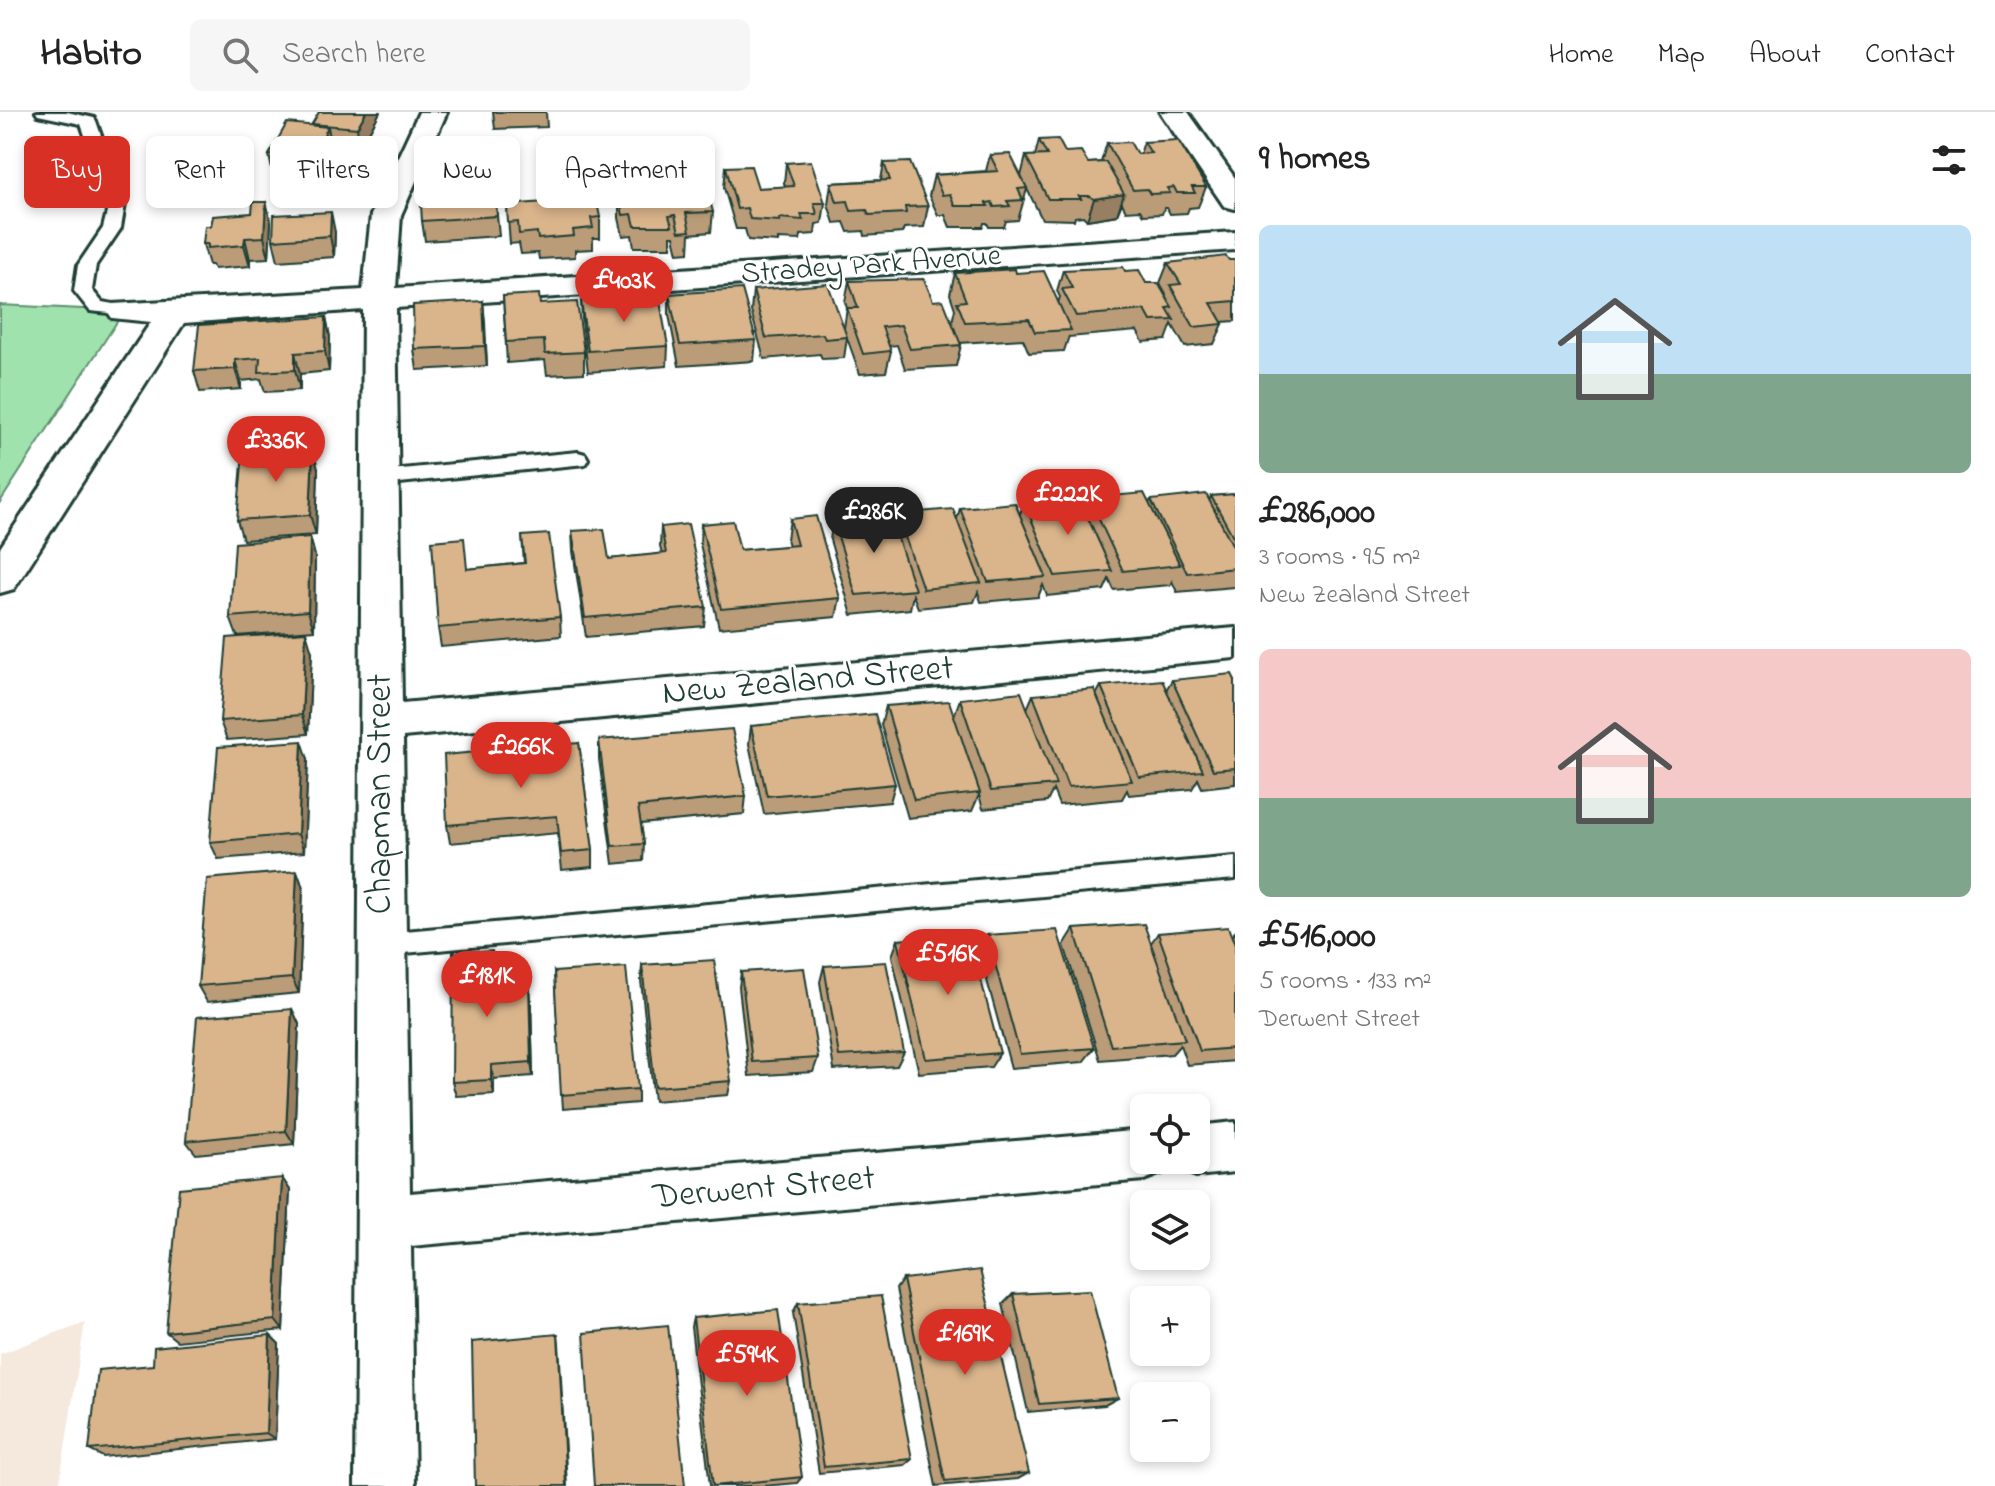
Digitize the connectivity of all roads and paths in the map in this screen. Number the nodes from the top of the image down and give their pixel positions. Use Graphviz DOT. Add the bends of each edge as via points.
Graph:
graph roads {
  1 [pos="44,112"];
  2 [pos="433,112"];
  3 [pos="1174,112"];
  4 [pos="1235,200"];
  5 [pos="1235,241"];
  6 [pos="379,299"];
  7 [pos="124,311"];
  8 [pos="174,313"];
  9 [pos="578,459"];
  10 [pos="380,478"];
  11 [pos="0,579"];
  12 [pos="1235,643"];
  13 [pos="381,722"];
  14 [pos="1235,868"];
  15 [pos="382,944"];
  16 [pos="1235,1147"];
  17 [pos="1210,1150"];
  18 [pos="1130,1156"];
  19 [pos="383,1222"];
  20 [pos="385,1486"];
  1 -- 7 [label="lane" via="88,121 117,204 112,228 87,265 83,291 96,307"];
  2 -- 6 [label="street, Chapman Street" via="386,215"];
  3 -- 4 [label="street"];
  5 -- 6 [label="street, Stradey Park Avenue"];
  6 -- 8 [label="street, Stradey Park Avenue"];
  6 -- 10 [label="street, Chapman Street"];
  7 -- 8 [label="street, Stradey Park Avenue"];
  8 -- 11 [label="street"];
  9 -- 10 [label="lane"];
  10 -- 13 [label="street, Chapman Street"];
  12 -- 13 [label="street, New Zealand Street"];
  13 -- 15 [label="street, Chapman Street"];
  14 -- 15 [label="lane"];
  15 -- 19 [label="street, Chapman Street"];
  16 -- 17 [label="street"];
  18 -- 19 [label="street, Derwent Street"];
  19 -- 20 [label="street, Chapman Street"];
}
